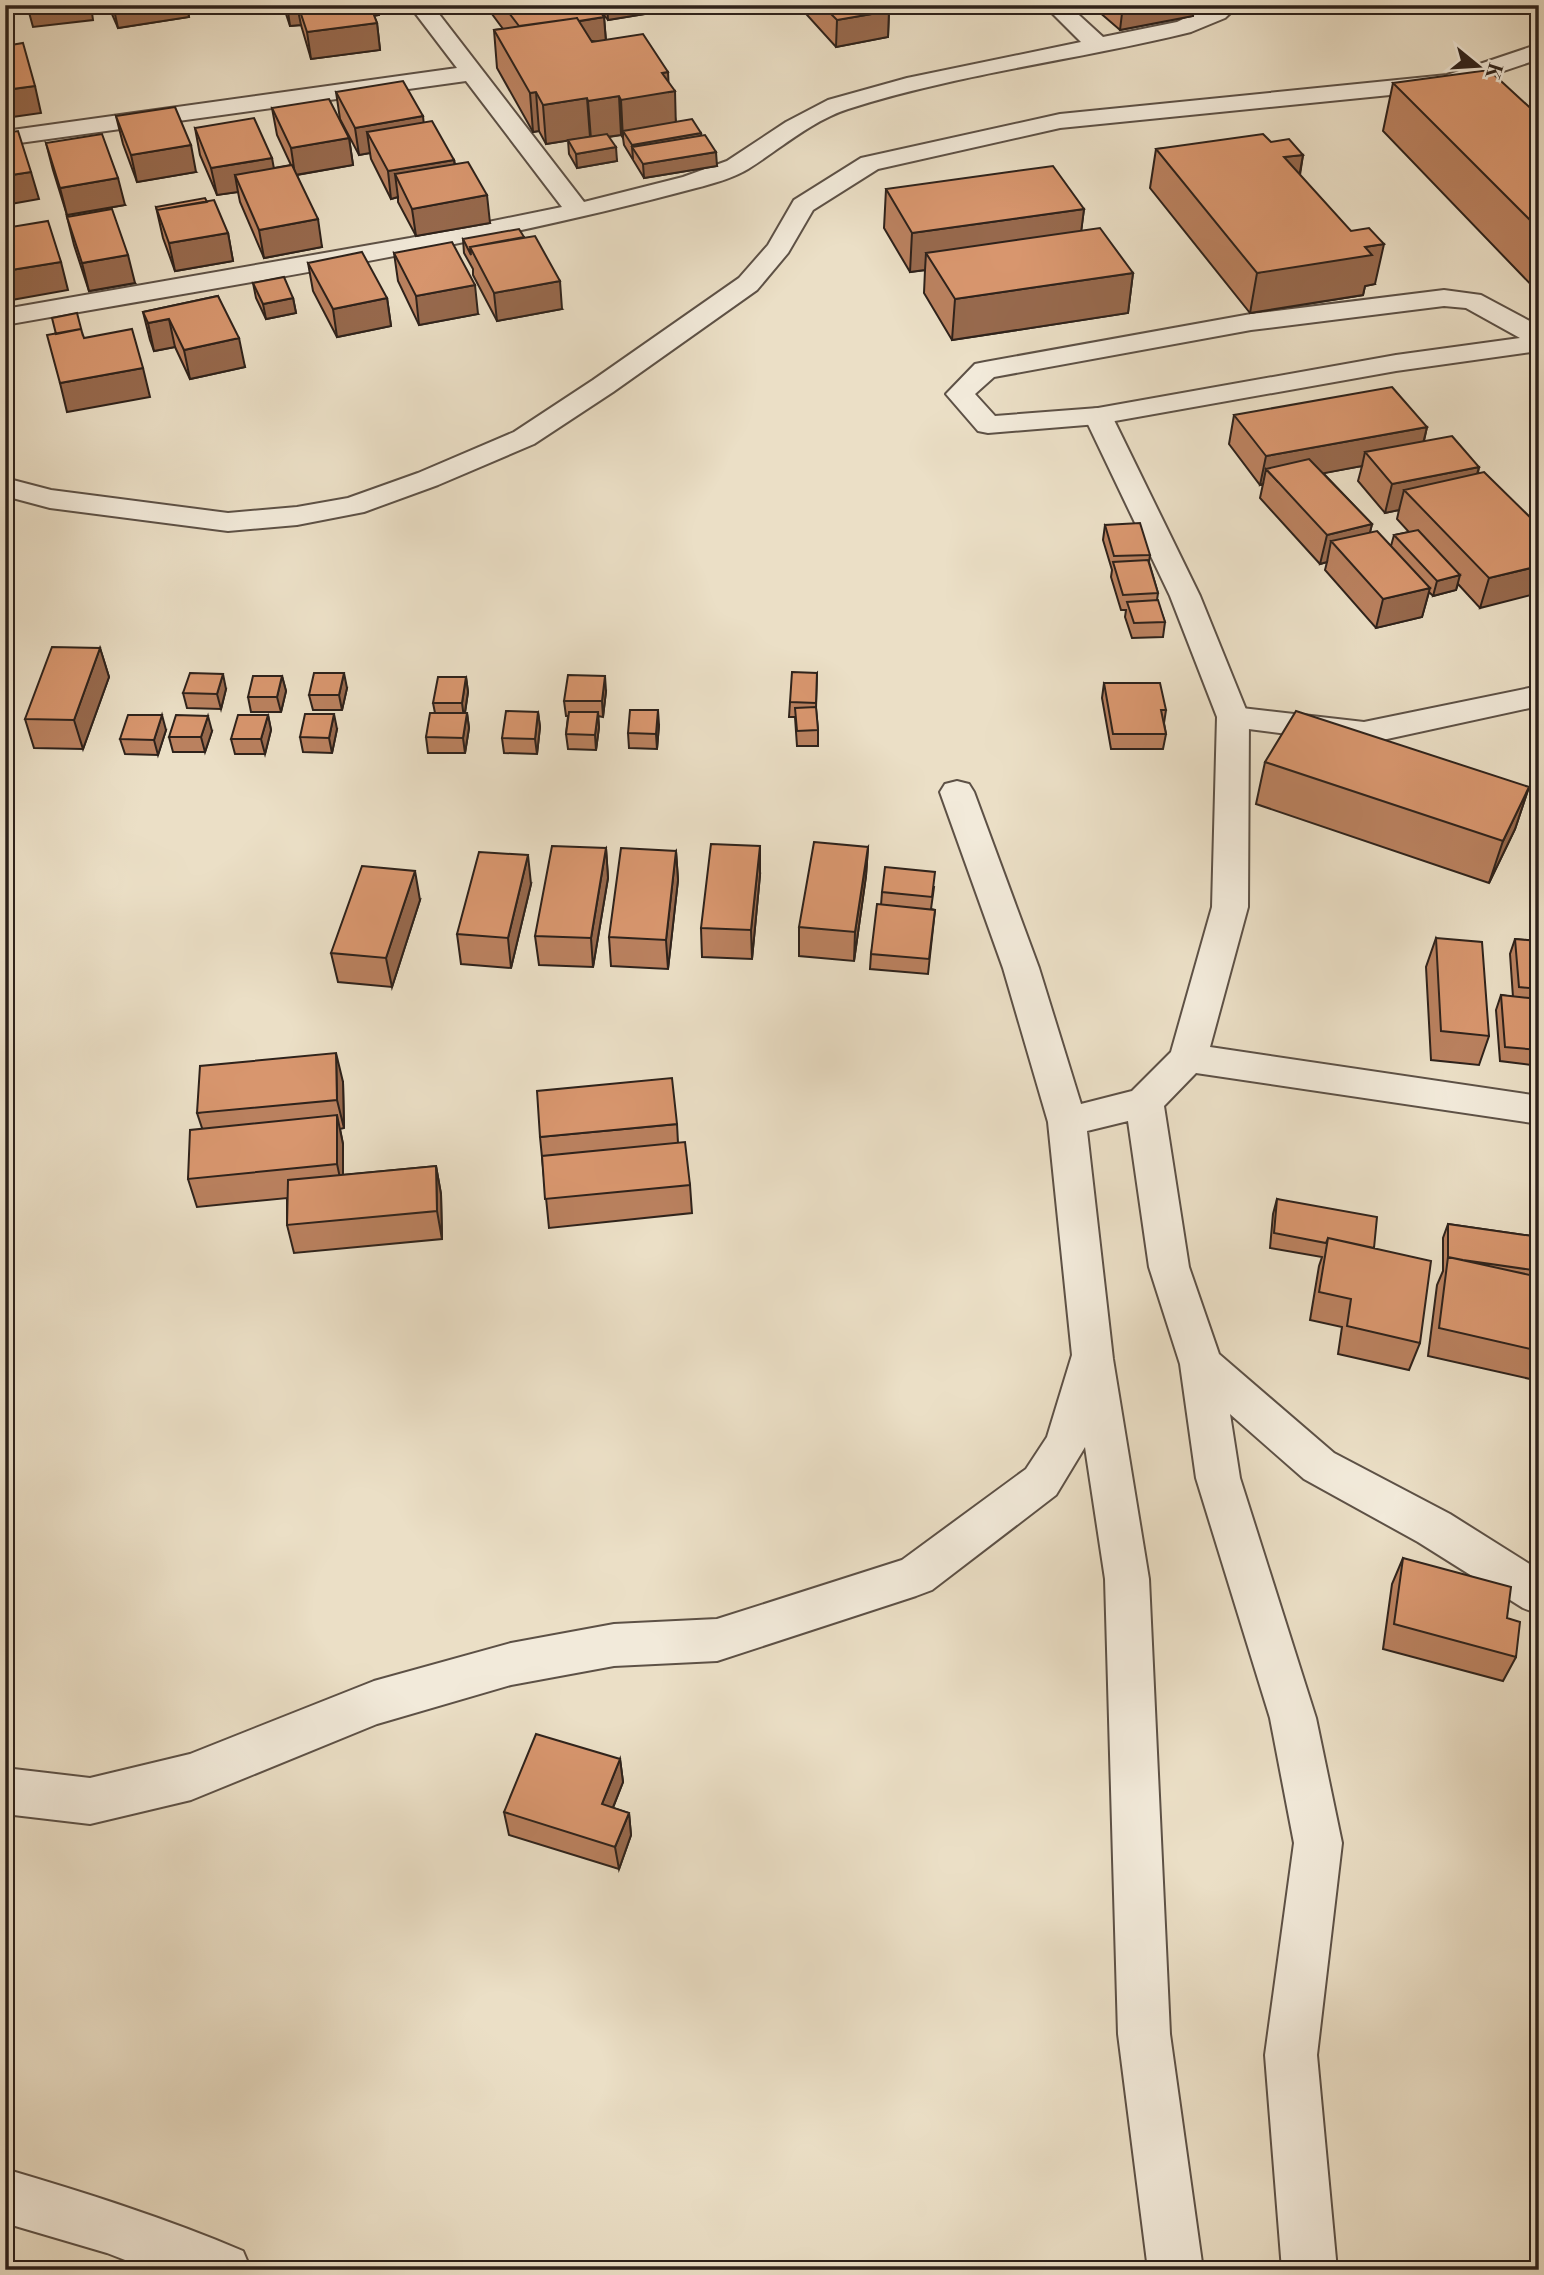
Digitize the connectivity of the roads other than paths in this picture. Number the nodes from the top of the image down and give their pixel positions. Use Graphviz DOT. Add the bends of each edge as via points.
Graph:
graph roads {
  1 [pos="420,5"];
  2 [pos="1055,5"];
  3 [pos="1228,5"];
  4 [pos="1099,46"];
  5 [pos="1539,51"];
  6 [pos="473,73"];
  7 [pos="5,138"];
  8 [pos="578,211"];
  9 [pos="5,317"];
  10 [pos="1539,337"];
  11 [pos="1539,343"];
  12 [pos="1098,416"];
  13 [pos="5,487"];
  14 [pos="1539,696"];
  15 [pos="1233,717"];
  16 [pos="957,792"];
  17 [pos="1188,1058"];
  18 [pos="1144,1102"];
  19 [pos="1539,1110"];
  20 [pos="1067,1122"];
  21 [pos="1093,1355"];
  22 [pos="1201,1364"];
  23 [pos="1539,1594"];
  24 [pos="5,1791"];
  25 [pos="5,2196"];
  26 [pos="224,2270"];
  27 [pos="1176,2270"];
  28 [pos="1310,2270"];
  1 -- 6 [label="street"];
  2 -- 4 [label="street"];
  3 -- 4 [label="street" via="1183,27"];
  4 -- 8 [label="street" via="907,85 836,105 736,166"];
  5 -- 13 [label="street" via="1450,82 1060,121 870,163 803,205 779,248 748,284 603,386 524,438 354,506 228,522 50,499"];
  6 -- 7 [label="street"];
  6 -- 8 [label="street"];
  8 -- 9 [label="street" via="410,246"];
  10 -- 12 [label="street" via="1472,301 1444,298 1251,322 985,370 960,394 988,425"];
  11 -- 12 [label="street" via="1396,363"];
  12 -- 15 [label="street" via="1185,596"];
  14 -- 15 [label="street" via="1364,733"];
  15 -- 17 [label="street" via="1230,907"];
  16 -- 20 [label="street" via="1021,968"];
  17 -- 18 [label="street"];
  17 -- 19 [label="street"];
  18 -- 20 [label="street"];
  18 -- 22 [label="street" via="1169,1267"];
  20 -- 21 [label="street"];
  21 -- 24 [label="street" via="1066,1443 1041,1482 916,1576 717,1640 614,1645 511,1664 373,1703 191,1777 103,1798 90,1801"];
  21 -- 27 [label="street" via="1127,1579 1144,2034"];
  22 -- 23 [label="street" via="1319,1466 1434,1528"];
  22 -- 28 [label="street" via="1218,1478 1293,1718 1318,1843 1291,2055"];
  25 -- 26 [label="street" via="107,2226"];
}
